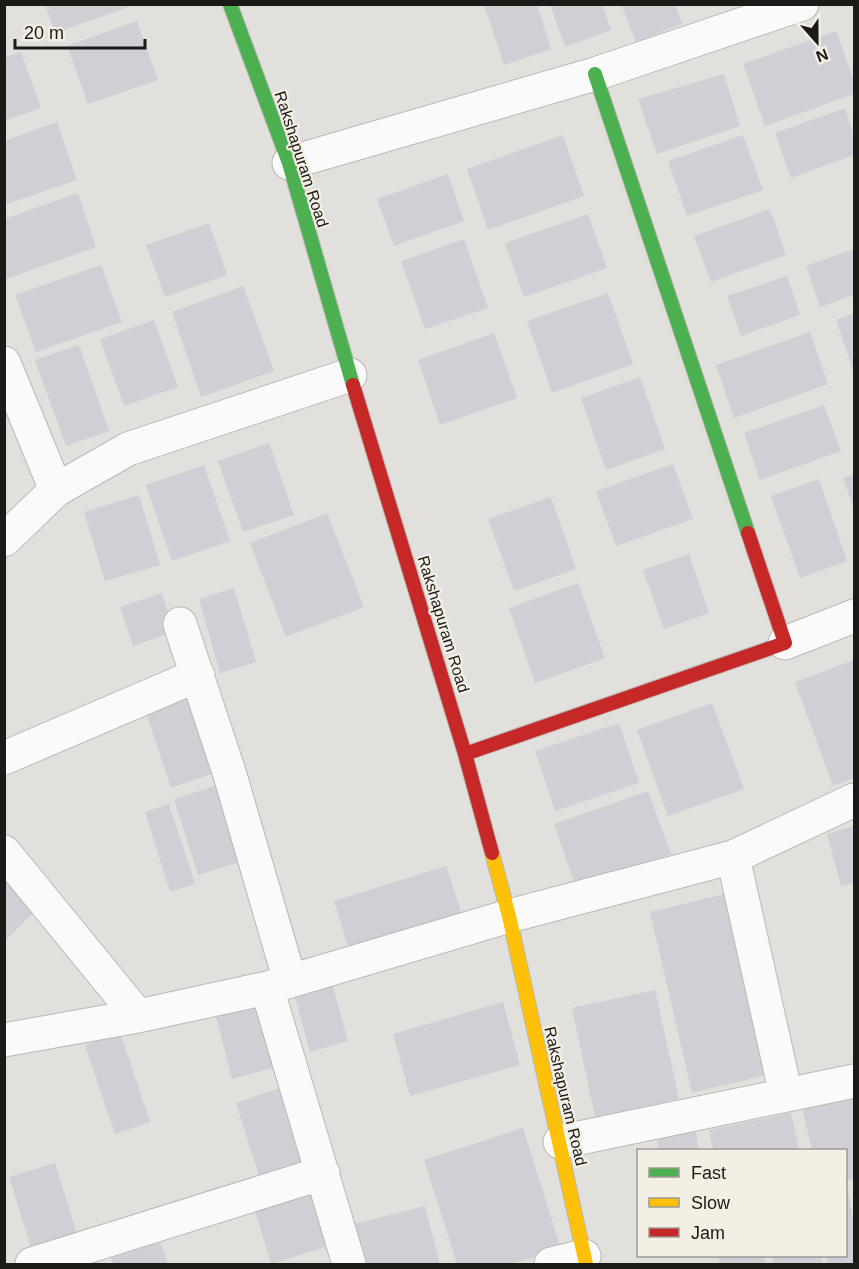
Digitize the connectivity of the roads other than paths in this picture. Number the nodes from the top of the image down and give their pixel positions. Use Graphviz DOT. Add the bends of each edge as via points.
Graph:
graph roads {
  1 [pos="230,4"];
  2 [pos="802,4"];
  3 [pos="595,74"];
  4 [pos="290,163"];
  5 [pos="4,363"];
  6 [pos="350,375"];
  7 [pos="56,490"];
  8 [pos="4,540"];
  9 [pos="855,616"];
  10 [pos="180,624"];
  11 [pos="785,643"];
  12 [pos="198,675"];
  13 [pos="465,754"];
  14 [pos="4,758"];
  15 [pos="855,800"];
  16 [pos="4,852"];
  17 [pos="733,857"];
  18 [pos="509,916"];
  19 [pos="278,984"];
  20 [pos="138,1016"];
  21 [pos="4,1040"];
  22 [pos="855,1081"];
  23 [pos="786,1095"];
  24 [pos="560,1142"];
  25 [pos="323,1173"];
  26 [pos="585,1260"];
  27 [pos="32,1264"];
  28 [pos="349,1264"];
  29 [pos="551,1264"];
  1 -- 4 [label="street, Rakshapuram Road"];
  2 -- 3 [label="street"];
  3 -- 4 [label="street"];
  3 -- 11 [label="street"];
  4 -- 6 [label="street, Rakshapuram Road"];
  5 -- 7 [label="street"];
  6 -- 7 [label="street" via="128,449"];
  6 -- 13 [label="street, Rakshapuram Road"];
  7 -- 8 [label="street"];
  9 -- 11 [label="street"];
  10 -- 12 [label="street"];
  11 -- 13 [label="street"];
  12 -- 14 [label="street"];
  12 -- 19 [label="street"];
  13 -- 18 [label="street, Rakshapuram Road"];
  15 -- 17 [label="street"];
  16 -- 20 [label="street"];
  17 -- 18 [label="street"];
  17 -- 23 [label="street"];
  18 -- 19 [label="street"];
  18 -- 24 [label="street, Rakshapuram Road"];
  19 -- 20 [label="street"];
  19 -- 25 [label="street"];
  20 -- 21 [label="street"];
  22 -- 23 [label="street"];
  23 -- 24 [label="street"];
  24 -- 26 [label="street, Rakshapuram Road"];
  25 -- 27 [label="street"];
  25 -- 28 [label="street"];
  26 -- 29 [label="street"];
}
